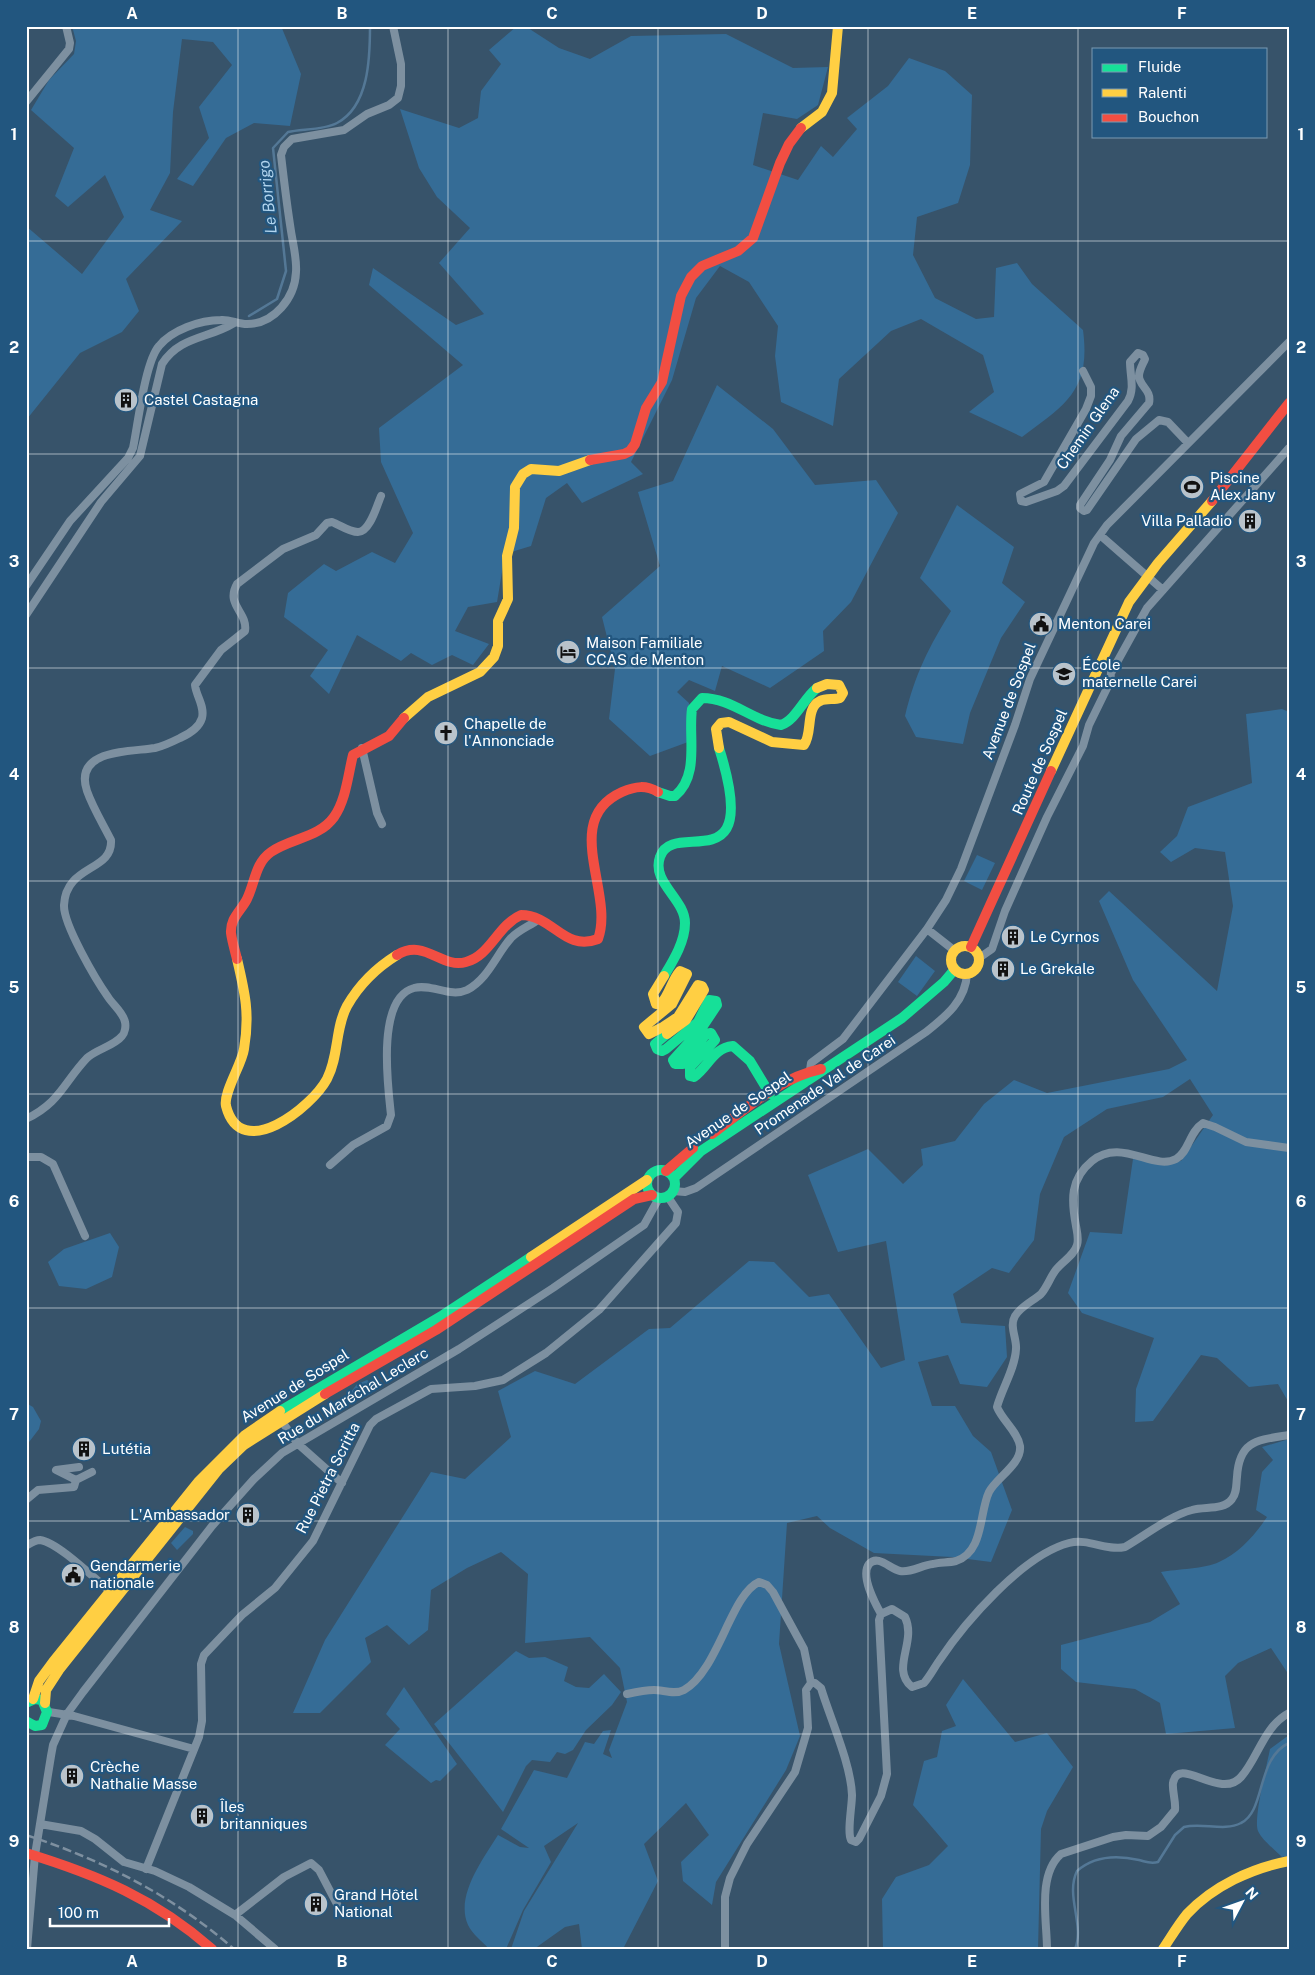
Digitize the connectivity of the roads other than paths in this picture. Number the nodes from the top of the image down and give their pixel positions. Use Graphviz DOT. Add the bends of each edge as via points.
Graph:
graph roads {
  1 [pos="66,26"];
  2 [pos="393,26"];
  3 [pos="838,26"];
  4 [pos="26,102"];
  5 [pos="234,323"];
  6 [pos="1289,342"];
  7 [pos="1083,371"];
  8 [pos="1289,404"];
  9 [pos="1188,443"];
  10 [pos="1289,448"];
  11 [pos="381,496"];
  12 [pos="1100,535"];
  13 [pos="1147,577"];
  14 [pos="26,586"];
  15 [pos="1163,590"];
  16 [pos="26,615"];
  17 [pos="362,748"];
  18 [pos="382,824"];
  19 [pos="539,919"];
  20 [pos="927,928"];
  21 [pos="971,947"];
  22 [pos="955,951"];
  23 [pos="979,958"];
  24 [pos="955,969"];
  25 [pos="967,974"];
  26 [pos="821,1069"];
  27 [pos="810,1070"];
  28 [pos="770,1094"];
  29 [pos="26,1119"];
  30 [pos="1289,1148"];
  31 [pos="26,1157"];
  32 [pos="330,1165"];
  33 [pos="666,1171"];
  34 [pos="674,1178"];
  35 [pos="648,1180"];
  36 [pos="663,1195"];
  37 [pos="86,1236"];
  38 [pos="279,1417"];
  39 [pos="1289,1435"];
  40 [pos="297,1443"];
  41 [pos="79,1467"];
  42 [pos="92,1472"];
  43 [pos="76,1480"];
  44 [pos="342,1483"];
  45 [pos="26,1500"];
  46 [pos="26,1546"];
  47 [pos="114,1594"];
  48 [pos="881,1614"];
  49 [pos="811,1683"];
  50 [pos="627,1694"];
  51 [pos="30,1701"];
  52 [pos="47,1707"];
  53 [pos="1289,1713"];
  54 [pos="67,1714"];
  55 [pos="30,1724"];
  56 [pos="26,1734"];
  57 [pos="194,1749"];
  58 [pos="40,1824"];
  59 [pos="31,1854"];
  60 [pos="1289,1861"];
  61 [pos="146,1869"];
  62 [pos="339,1908"];
  63 [pos="234,1915"];
  64 [pos="27,1949"];
  65 [pos="212,1949"];
  66 [pos="275,1949"];
  67 [pos="725,1949"];
  68 [pos="1047,1949"];
  69 [pos="1163,1949"];
  1 -- 4 [label="street" via="69,49"];
  2 -- 5 [label="street" via="401,64 398,98 344,130 292,139 284,146 281,156 297,270 294,290 274,314 258,323"];
  3 -- 17 [label="street" via="830,101 819,116 794,136 765,201 753,238 746,245 705,264 686,285 662,382 646,408 635,444 624,454 586,461 559,471 531,469 523,474 516,487 514,528 507,556 508,599 498,621 498,646 494,657 480,672 418,704 384,739"];
  5 -- 14 [label="street" via="221,320 187,328 160,345 151,360 133,448 128,458 70,521"];
  5 -- 16 [label="street" via="182,344 169,353 162,364 140,456 101,502"];
  6 -- 9 [label="street, Avenue de Sospel"];
  7 -- 9 [label="street, Chemin Glena" via="1091,387 1086,409 1044,482 1020,494 1021,501 1057,491 1070,478 1128,402 1132,394 1130,362 1138,353 1145,359 1139,379 1151,396 1150,402 1121,436 1080,508 1087,510 1136,439 1159,420 1168,422"];
  8 -- 13 [label="street, Route de Sospel" via="1236,473"];
  9 -- 12 [label="street, Avenue de Sospel"];
  10 -- 15 [label="street"];
  11 -- 29 [label="street" via="363,531 327,523 316,535 283,549 237,584 234,599 244,618 245,631 221,650 195,685 203,710 199,725 164,746 107,754 91,764 85,779 87,790 112,848 103,861 73,879 64,908 77,941 125,1022 125,1031 122,1037 88,1057 58,1097"];
  12 -- 13 [label="street"];
  12 -- 20 [label="street, Avenue de Sospel" via="1030,679 1016,725 961,869"];
  13 -- 15 [label="street"];
  13 -- 21 [label="street, Route de Sospel" via="1129,602"];
  15 -- 23 [label="street" via="1147,608 1111,673 1080,753 1062,784 1005,911 992,949"];
  17 -- 18 [label="street"];
  17 -- 19 [label="street" via="353,755 344,794 333,818 312,834 269,853 258,867 247,899 235,916 231,932 248,1005 244,1050 225,1102 230,1118 254,1132 272,1129 314,1097 332,1067 346,1008 364,982 389,960 415,948 466,963 480,954 514,918 523,914"];
  19 -- 28 [label="street" via="568,938 586,943 598,939 601,932 599,888 592,839 598,811 610,797 638,787 644,786 668,797 681,790 690,763 692,709 702,698 714,696 780,725 793,718 804,697 811,692 839,685 843,693 840,698 820,701 812,711 811,736 804,745 772,742 728,722 722,723 716,729 716,737 730,786 729,826 725,834 715,840 678,843 659,858 661,877 680,907 685,922 681,942 653,994 656,1004 664,1001 676,974 680,971 687,974 672,1004 647,1022 645,1031 649,1034 654,1032 675,1018 683,1011 694,989 702,986 704,990 686,1020 659,1039 655,1044 657,1049 666,1049 692,1028 712,999 717,1005 713,1013 675,1056 675,1064 683,1064 706,1034 711,1033 715,1040 690,1067 690,1076 699,1074 718,1049 733,1046 752,1063"];
  19 -- 32 [label="street" via="519,931 486,974 466,990 458,993 414,988 399,999 394,1007 385,1052 390,1121 387,1126 353,1145"];
  20 -- 22 [label="street"];
  20 -- 27 [label="street, Avenue de Sospel" via="843,1039 811,1063"];
  21 -- 22 [label="street" via="961,946"];
  21 -- 23 [label="street"];
  22 -- 24 [label="street" via="952,958"];
  23 -- 25 [label="street" via="975,970"];
  24 -- 25 [label="street"];
  24 -- 26 [label="street, Avenue de Sospel" via="902,1018"];
  25 -- 36 [label="street, Promenade Val de Carei" via="960,999 926,1032 696,1188"];
  26 -- 27 [label="street, Avenue de Sospel"];
  26 -- 34 [label="street, Avenue de Sospel" via="813,1078 701,1150"];
  27 -- 28 [label="street, Avenue de Sospel"];
  28 -- 33 [label="street, Avenue de Sospel" via="695,1146"];
  30 -- 48 [label="street" via="1246,1142 1203,1123 1194,1129 1184,1152 1175,1159 1158,1161 1126,1152 1110,1152 1093,1159 1079,1173 1071,1202 1077,1246 1042,1292 1015,1316 1013,1325 1017,1348 1015,1359 997,1407 1016,1436 1019,1454 990,1489 979,1534 957,1561 910,1571 899,1571 880,1561 870,1564 866,1570 867,1578"];
  31 -- 37 [label="street" via="41,1156 52,1164"];
  33 -- 34 [label="street"];
  33 -- 35 [label="street" via="652,1173"];
  34 -- 36 [label="street"];
  35 -- 36 [label="street" via="648,1188"];
  35 -- 38 [label="street, Avenue de Sospel" via="443,1315"];
  36 -- 38 [label="street, Avenue de Sospel" via="634,1199 444,1325"];
  36 -- 40 [label="street, Rue du Maréchal Leclerc" via="644,1225 553,1288 458,1349"];
  36 -- 44 [label="street, Rue Pietra Scritta" via="678,1212 676,1222 599,1310 546,1353 503,1380 431,1389 376,1419 364,1436"];
  38 -- 40 [label="street"];
  38 -- 47 [label="street, Avenue de Sospel" via="238,1440 213,1464 170,1515"];
  39 -- 48 [label="street" via="1257,1441 1246,1448 1240,1455 1236,1491 1232,1500 1223,1506 1193,1510 1125,1547 1116,1549 1084,1541 1071,1542 1037,1558 997,1592 944,1654 924,1683 912,1686 905,1681 902,1671 910,1632 905,1617 892,1610"];
  40 -- 44 [label="street"];
  40 -- 54 [label="street, Rue du Maréchal Leclerc" via="254,1479 218,1520"];
  41 -- 43 [label="street" via="56,1470"];
  42 -- 43 [label="street"];
  43 -- 45 [label="street" via="74,1487 38,1490"];
  44 -- 57 [label="street, Rue Pietra Scritta" via="313,1541 275,1588 242,1615 204,1655 201,1664 202,1721"];
  46 -- 47 [label="street" via="33,1541 45,1542"];
  47 -- 51 [label="street, Avenue de Sospel" via="45,1672"];
  47 -- 52 [label="street, Avenue de Sospel" via="46,1690"];
  48 -- 49 [label="street" via="880,1675 887,1774 882,1796 856,1842 848,1835 852,1783 821,1688"];
  49 -- 50 [label="street" via="804,1648 773,1592 759,1582 744,1593 724,1636 692,1685 682,1691 654,1690"];
  49 -- 67 [label="street" via="806,1690 808,1728 795,1772 730,1878 725,1897"];
  51 -- 52 [label="street"];
  52 -- 54 [label="street"];
  52 -- 55 [label="street" via="43,1723"];
  53 -- 68 [label="street" via="1277,1722 1246,1771 1233,1784 1220,1785 1182,1773 1173,1782 1176,1810 1154,1833 1113,1838 1061,1854 1055,1859 1046,1892"];
  54 -- 57 [label="street"];
  54 -- 58 [label="street, Rue du Maréchal Leclerc" via="50,1756"];
  55 -- 56 [label="street"];
  57 -- 61 [label="street, Rue Pietra Scritta"];
  58 -- 59 [label="street, Rue du Maréchal Leclerc"];
  58 -- 61 [label="street" via="81,1831 124,1862"];
  59 -- 64 [label="street, Rue du Maréchal Leclerc"];
  59 -- 65 [label="street" via="126,1887 182,1923"];
  60 -- 69 [label="street" via="1251,1872 1205,1899 1181,1921"];
  61 -- 63 [label="street" via="189,1887"];
  62 -- 63 [label="street" via="319,1870 311,1863 284,1877"];
  63 -- 66 [label="street"];
}
